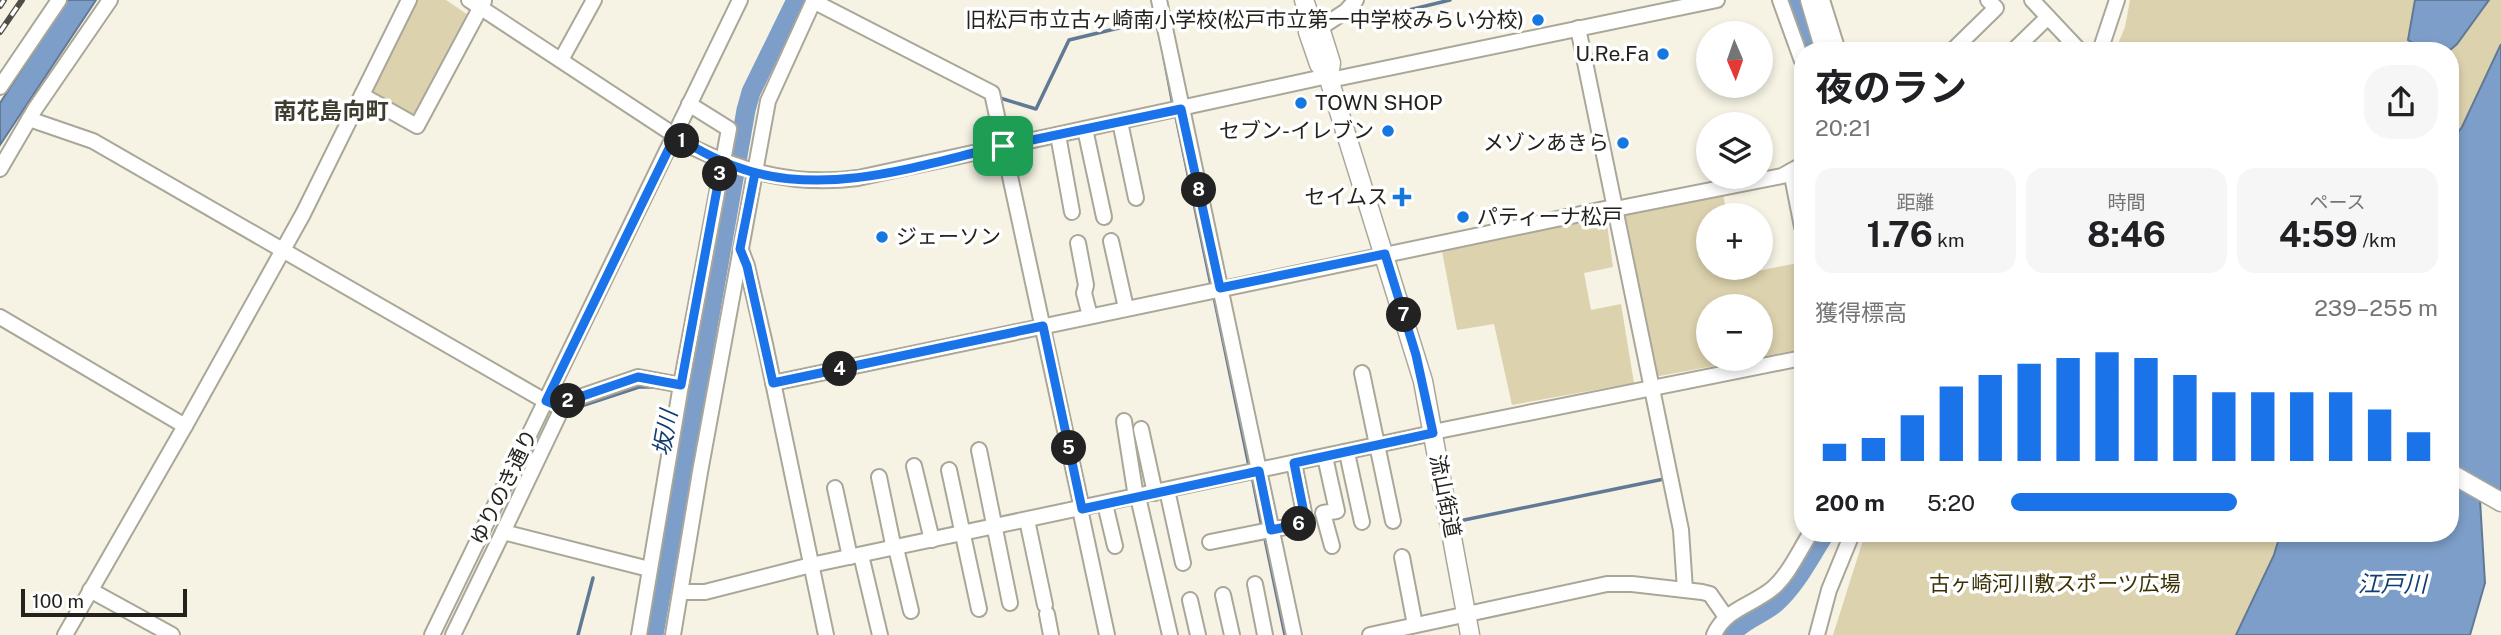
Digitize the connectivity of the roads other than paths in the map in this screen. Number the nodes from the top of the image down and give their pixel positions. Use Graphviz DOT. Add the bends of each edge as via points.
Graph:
graph roads {
  1 [pos="59,0"];
  2 [pos="110,0"];
  3 [pos="409,0"];
  4 [pos="594,0"];
  5 [pos="740,0"];
  6 [pos="1159,0"];
  7 [pos="1304,0"];
  8 [pos="1356,0"];
  9 [pos="1717,0"];
  10 [pos="1780,0"];
  11 [pos="1811,0"];
  12 [pos="1822,0"];
  13 [pos="2032,0"];
  14 [pos="2117,0"];
  15 [pos="814,1"];
  16 [pos="478,3"];
  17 [pos="1997,3"];
  18 [pos="2048,17"];
  19 [pos="1315,24"];
  20 [pos="1578,28"];
  21 [pos="1795,42"];
  22 [pos="1823,42"];
  23 [pos="1835,42"];
  24 [pos="1960,42"];
  25 [pos="2022,42"];
  26 [pos="2072,42"];
  27 [pos="2103,42"];
  28 [pos="561,60"];
  29 [pos="1329,78"];
  30 [pos="0,87"];
  31 [pos="362,95"];
  32 [pos="689,104"];
  33 [pos="1181,109"];
  34 [pos="29,119"];
  35 [pos="1120,122"];
  36 [pos="1085,129"];
  37 [pos="1058,135"];
  38 [pos="675,136"];
  39 [pos="1003,146"];
  40 [pos="724,162"];
  41 [pos="0,170"];
  42 [pos="1794,170"];
  43 [pos="753,172"];
  44 [pos="1136,198"];
  45 [pos="1615,208"];
  46 [pos="1072,212"];
  47 [pos="1104,217"];
  48 [pos="1111,241"];
  49 [pos="1078,243"];
  50 [pos="740,249"];
  51 [pos="283,251"];
  52 [pos="1385,254"];
  53 [pos="1220,288"];
  54 [pos="1126,309"];
  55 [pos="1090,316"];
  56 [pos="0,317"];
  57 [pos="1043,326"];
  58 [pos="1794,360"];
  59 [pos="1362,373"];
  60 [pos="773,383"];
  61 [pos="681,385"];
  62 [pos="1651,390"];
  63 [pos="546,401"];
  64 [pos="562,408"];
  65 [pos="1124,421"];
  66 [pos="185,426"];
  67 [pos="1141,429"];
  68 [pos="1433,433"];
  69 [pos="1378,446"];
  70 [pos="979,450"];
  71 [pos="1347,453"];
  72 [pos="1325,457"];
  73 [pos="1294,463"];
  74 [pos="914,466"];
  75 [pos="949,470"];
  76 [pos="1259,471"];
  77 [pos="879,477"];
  78 [pos="2459,478"];
  79 [pos="835,488"];
  80 [pos="1161,492"];
  81 [pos="1137,497"];
  82 [pos="2501,502"];
  83 [pos="1105,504"];
  84 [pos="1081,509"];
  85 [pos="1027,520"];
  86 [pos="1393,521"];
  87 [pos="1362,522"];
  88 [pos="995,527"];
  89 [pos="1271,530"];
  90 [pos="503,532"];
  91 [pos="963,533"];
  92 [pos="932,540"];
  93 [pos="1210,542"];
  94 [pos="1805,542"];
  95 [pos="1849,542"];
  96 [pos="1115,546"];
  97 [pos="1332,546"];
  98 [pos="895,548"];
  99 [pos="856,556"];
  100 [pos="1402,557"];
  101 [pos="1183,563"];
  102 [pos="811,565"];
  103 [pos="649,569"];
  104 [pos="1255,584"];
  105 [pos="90,590"];
  106 [pos="1685,590"];
  107 [pos="681,592"];
  108 [pos="1223,595"];
  109 [pos="1190,600"];
  110 [pos="1010,603"];
  111 [pos="979,609"];
  112 [pos="911,611"];
  113 [pos="1467,614"];
  114 [pos="1726,617"];
  115 [pos="1415,625"];
  116 [pos="65,635"];
  117 [pos="172,635"];
  118 [pos="432,635"];
  119 [pos="453,635"];
  120 [pos="639,635"];
  121 [pos="673,635"];
  122 [pos="826,635"];
  123 [pos="880,635"];
  124 [pos="1051,635"];
  125 [pos="1107,635"];
  126 [pos="1170,635"];
  127 [pos="1198,635"];
  128 [pos="1232,635"];
  129 [pos="1265,635"];
  130 [pos="1294,635"];
  131 [pos="1370,635"];
  132 [pos="1471,635"];
  133 [pos="1714,635"];
  134 [pos="1817,635"];
  1 -- 30 [label="street"];
  2 -- 34 [label="street"];
  3 -- 31 [label="street"];
  4 -- 28 [label="street"];
  5 -- 32 [label="street, ゆりのき通り"];
  6 -- 33 [label="street"];
  7 -- 19 [label="main road, 流山街道"];
  8 -- 19 [label="street" via="1346,11"];
  9 -- 20 [label="street"];
  10 -- 21 [label="street"];
  11 -- 22 [label="main road"];
  12 -- 23 [label="street"];
  13 -- 18 [label="street"];
  14 -- 27 [label="street"];
  15 -- 39 [label="street" via="992,93"];
  15 -- 43 [label="street" via="768,101"];
  16 -- 28 [label="street"];
  16 -- 31 [label="street" via="417,126"];
  17 -- 24 [label="street"];
  18 -- 25 [label="street"];
  18 -- 26 [label="street"];
  19 -- 29 [label="main road, 流山街道" via="1331,63"];
  20 -- 29 [label="street"];
  20 -- 45 [label="street"];
  28 -- 38 [label="street"];
  29 -- 33 [label="street"];
  29 -- 52 [label="main road, 流山街道"];
  31 -- 51 [label="street"];
  32 -- 38 [label="street, ゆりのき通り"];
  32 -- 40 [label="street" via="729,129"];
  33 -- 35 [label="street"];
  33 -- 53 [label="street"];
  34 -- 41 [label="street"];
  34 -- 51 [label="street" via="93,141"];
  35 -- 36 [label="street"];
  35 -- 44 [label="street"];
  36 -- 37 [label="street"];
  36 -- 47 [label="street"];
  37 -- 39 [label="street"];
  37 -- 46 [label="street"];
  38 -- 40 [label="street"];
  38 -- 63 [label="street, ゆりのき通り"];
  39 -- 43 [label="street" via="842,180"];
  39 -- 57 [label="street"];
  40 -- 43 [label="street"];
  40 -- 61 [label="street"];
  42 -- 45 [label="street" via="1782,176"];
  43 -- 50 [label="street"];
  45 -- 52 [label="street"];
  45 -- 62 [label="street"];
  48 -- 54 [label="street"];
  49 -- 55 [label="street"];
  50 -- 60 [label="street"];
  50 -- 107 [label="street"];
  51 -- 63 [label="street"];
  51 -- 66 [label="street"];
  52 -- 53 [label="street"];
  52 -- 68 [label="main road, 流山街道" via="1416,355"];
  53 -- 54 [label="street"];
  53 -- 76 [label="street"];
  54 -- 55 [label="street"];
  55 -- 57 [label="street"];
  56 -- 66 [label="street"];
  57 -- 60 [label="street"];
  57 -- 84 [label="street"];
  58 -- 62 [label="street"];
  59 -- 69 [label="street"];
  60 -- 102 [label="street"];
  61 -- 64 [label="street" via="638,377 565,402"];
  61 -- 103 [label="street"];
  62 -- 68 [label="street"];
  62 -- 106 [label="street" via="1681,530"];
  63 -- 64 [label="street"];
  63 -- 118 [label="street, ゆりのき通り"];
  64 -- 90 [label="street"];
  65 -- 81 [label="street"];
  66 -- 105 [label="street"];
  67 -- 80 [label="street"];
  68 -- 69 [label="street"];
  68 -- 113 [label="main road, 流山街道"];
  69 -- 71 [label="street"];
  69 -- 86 [label="street"];
  70 -- 88 [label="street"];
  71 -- 72 [label="street"];
  71 -- 87 [label="street"];
  72 -- 73 [label="street"];
  72 -- 97 [label="street" via="1338,511 1323,513"];
  73 -- 76 [label="street"];
  73 -- 89 [label="street" via="1306,523"];
  74 -- 92 [label="street"];
  75 -- 91 [label="street"];
  76 -- 80 [label="street"];
  76 -- 89 [label="street"];
  77 -- 98 [label="street"];
  78 -- 82 [label="main road"];
  79 -- 99 [label="street"];
  80 -- 81 [label="street"];
  80 -- 101 [label="street"];
  81 -- 83 [label="street"];
  81 -- 126 [label="street"];
  83 -- 84 [label="street"];
  83 -- 96 [label="street"];
  84 -- 85 [label="street"];
  84 -- 125 [label="street"];
  85 -- 88 [label="street"];
  85 -- 124 [label="street"];
  88 -- 91 [label="street"];
  88 -- 110 [label="street"];
  89 -- 93 [label="street"];
  89 -- 130 [label="street"];
  90 -- 103 [label="street"];
  90 -- 119 [label="street"];
  91 -- 92 [label="street"];
  91 -- 111 [label="street"];
  92 -- 98 [label="street"];
  94 -- 114 [label="street" via="1772,589"];
  95 -- 134 [label="street"];
  98 -- 99 [label="street"];
  98 -- 112 [label="street"];
  99 -- 102 [label="street"];
  99 -- 123 [label="street"];
  100 -- 115 [label="street"];
  102 -- 107 [label="street" via="705,592"];
  102 -- 122 [label="street"];
  103 -- 120 [label="street"];
  104 -- 129 [label="street"];
  105 -- 116 [label="street"];
  105 -- 117 [label="street"];
  106 -- 113 [label="street" via="1607,584"];
  106 -- 114 [label="street" via="1710,594"];
  107 -- 121 [label="street"];
  108 -- 128 [label="street"];
  109 -- 127 [label="street"];
  113 -- 115 [label="street"];
  113 -- 132 [label="main road, 流山街道"];
  114 -- 133 [label="street"];
  115 -- 131 [label="street"];
}
